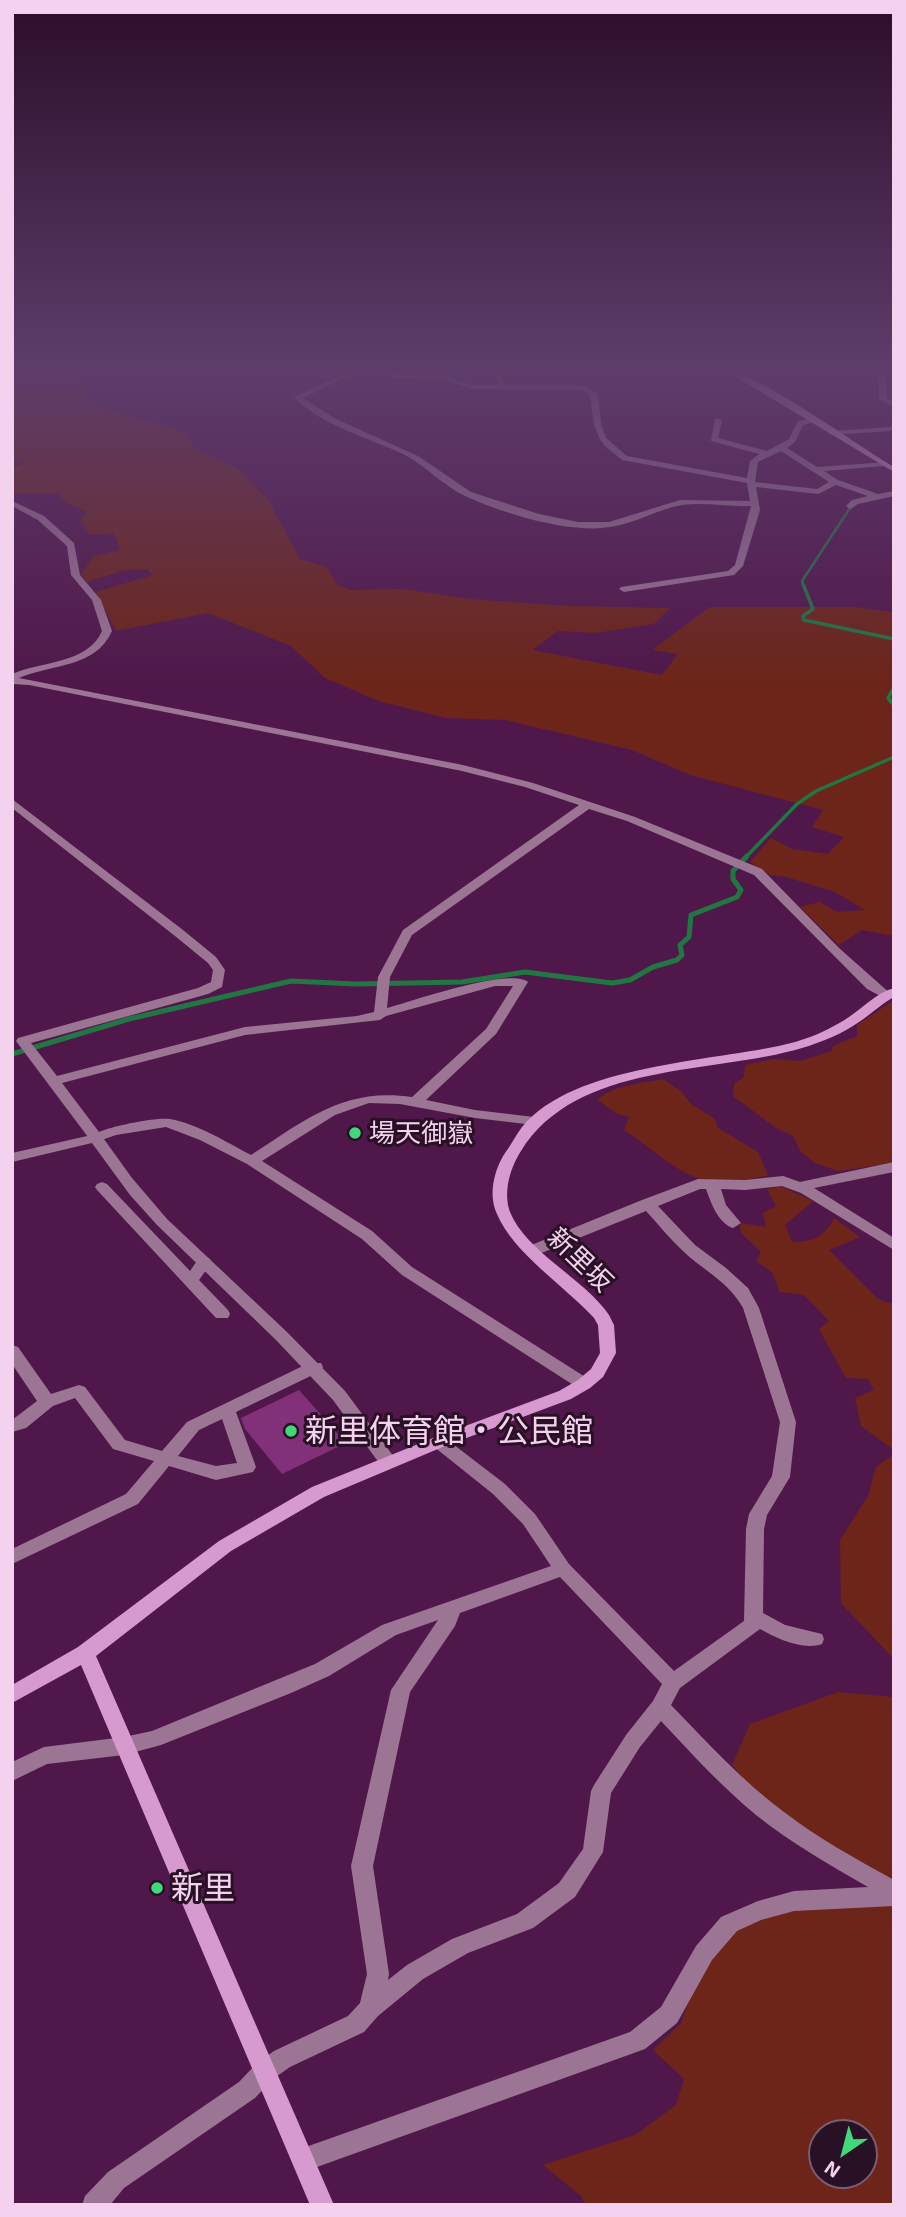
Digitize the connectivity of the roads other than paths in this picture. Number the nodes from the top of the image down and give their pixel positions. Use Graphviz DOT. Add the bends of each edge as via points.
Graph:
graph roads {
  1 [pos="439,475"];
  2 [pos="716,475"];
  3 [pos="749,475"];
  4 [pos="823,475"];
  5 [pos="750,482"];
  6 [pos="835,482"];
  7 [pos="894,493"];
  8 [pos="878,497"];
  9 [pos="12,503"];
  10 [pos="755,503"];
  11 [pos="850,506"];
  12 [pos="624,589"];
  13 [pos="12,680"];
  14 [pos="12,802"];
  15 [pos="588,804"];
  16 [pos="890,993"];
  17 [pos="380,1016"];
  18 [pos="55,1081"];
  19 [pos="416,1101"];
  20 [pos="534,1121"];
  21 [pos="96,1138"];
  22 [pos="12,1158"];
  23 [pos="252,1161"];
  24 [pos="894,1167"];
  25 [pos="712,1185"];
  26 [pos="102,1187"];
  27 [pos="800,1187"];
  28 [pos="647,1203"];
  29 [pos="733,1223"];
  30 [pos="894,1245"];
  31 [pos="534,1250"];
  32 [pos="204,1262"];
  33 [pos="190,1282"];
  34 [pos="222,1314"];
  35 [pos="12,1351"];
  36 [pos="316,1367"];
  37 [pos="583,1384"];
  38 [pos="47,1402"];
  39 [pos="227,1410"];
  40 [pos="12,1426"];
  41 [pos="439,1442"];
  42 [pos="167,1457"];
  43 [pos="388,1462"];
  44 [pos="12,1557"];
  45 [pos="563,1569"];
  46 [pos="452,1607"];
  47 [pos="754,1617"];
  48 [pos="815,1639"];
  49 [pos="85,1653"];
  50 [pos="673,1682"];
  51 [pos="12,1695"];
  52 [pos="660,1707"];
  53 [pos="124,1746"];
  54 [pos="12,1772"];
  55 [pos="894,1894"];
  56 [pos="370,2008"];
  57 [pos="265,2071"];
  58 [pos="303,2160"];
  59 [pos="94,2205"];
  60 [pos="322,2205"];
  1 -- 10 [label="street" via="470,495 592,526 620,523 682,502"];
  2 -- 5 [label="street"];
  3 -- 5 [label="street"];
  4 -- 6 [label="street"];
  5 -- 6 [label="street" via="818,492"];
  5 -- 10 [label="street"];
  6 -- 8 [label="street"];
  7 -- 8 [label="street"];
  8 -- 11 [label="street"];
  9 -- 13 [label="street" via="41,518 71,545 76,575 96,600 107,631 93,651"];
  10 -- 12 [label="street" via="741,559 731,573"];
  13 -- 15 [label="street" via="463,768"];
  14 -- 18 [label="street" via="219,970 217,984 203,991 23,1041"];
  15 -- 16 [label="street" via="758,872 872,986"];
  15 -- 17 [label="street" via="407,933 383,984"];
  16 -- 20 [label="main road, 新里坂" via="846,1024 800,1044 614,1083 573,1096"];
  17 -- 18 [label="street" via="245,1031"];
  17 -- 19 [label="street" via="495,982 522,982 491,1031"];
  18 -- 21 [label="street"];
  19 -- 20 [label="street"];
  19 -- 23 [label="street" via="352,1102"];
  20 -- 31 [label="main road, 新里坂" via="510,1156 500,1201 507,1222"];
  21 -- 22 [label="street"];
  21 -- 23 [label="street" via="167,1123"];
  21 -- 32 [label="street" via="153,1211"];
  23 -- 37 [label="street" via="367,1235 407,1271"];
  24 -- 27 [label="street"];
  25 -- 27 [label="street" via="783,1181"];
  25 -- 28 [label="street" via="698,1184"];
  25 -- 29 [label="street" via="719,1206"];
  26 -- 33 [label="street"];
  27 -- 30 [label="street"];
  28 -- 31 [label="street"];
  28 -- 47 [label="street" via="690,1249 742,1292 788,1422 781,1477 758,1514 755,1529"];
  31 -- 37 [label="main road, 新里坂" via="588,1299 606,1325 608,1353 597,1373"];
  32 -- 33 [label="street"];
  32 -- 36 [label="street"];
  33 -- 34 [label="street"];
  35 -- 38 [label="street"];
  36 -- 39 [label="street"];
  36 -- 43 [label="street"];
  37 -- 41 [label="main road, 新里坂"];
  38 -- 40 [label="street"];
  38 -- 42 [label="street" via="79,1391 119,1445"];
  39 -- 42 [label="street" via="193,1426"];
  39 -- 42 [label="street" via="247,1467 216,1473"];
  41 -- 43 [label="main road, 新里坂"];
  41 -- 45 [label="street" via="529,1519"];
  42 -- 44 [label="street" via="132,1499"];
  43 -- 49 [label="main road, 新里坂" via="327,1488 225,1546"];
  45 -- 46 [label="street"];
  45 -- 50 [label="street"];
  46 -- 53 [label="street" via="389,1630 284,1687 154,1739"];
  46 -- 56 [label="street" via="449,1621 401,1690 362,1866 378,1974"];
  47 -- 48 [label="street" via="780,1632"];
  47 -- 50 [label="street" via="754,1624 733,1642"];
  49 -- 51 [label="main road, 新里坂"];
  49 -- 53 [label="main road"];
  50 -- 52 [label="street"];
  52 -- 55 [label="street" via="763,1808"];
  52 -- 56 [label="street" via="601,1791 593,1852 567,1890 526,1921 460,1946 415,1972"];
  53 -- 54 [label="street" via="44,1756"];
  53 -- 57 [label="main road"];
  55 -- 58 [label="street" via="794,1901 729,1924 704,1953 669,2015 637,2041"];
  56 -- 57 [label="street" via="356,2024 292,2053"];
  57 -- 58 [label="main road"];
  57 -- 59 [label="street" via="247,2090 116,2180"];
  58 -- 60 [label="main road"];
}
